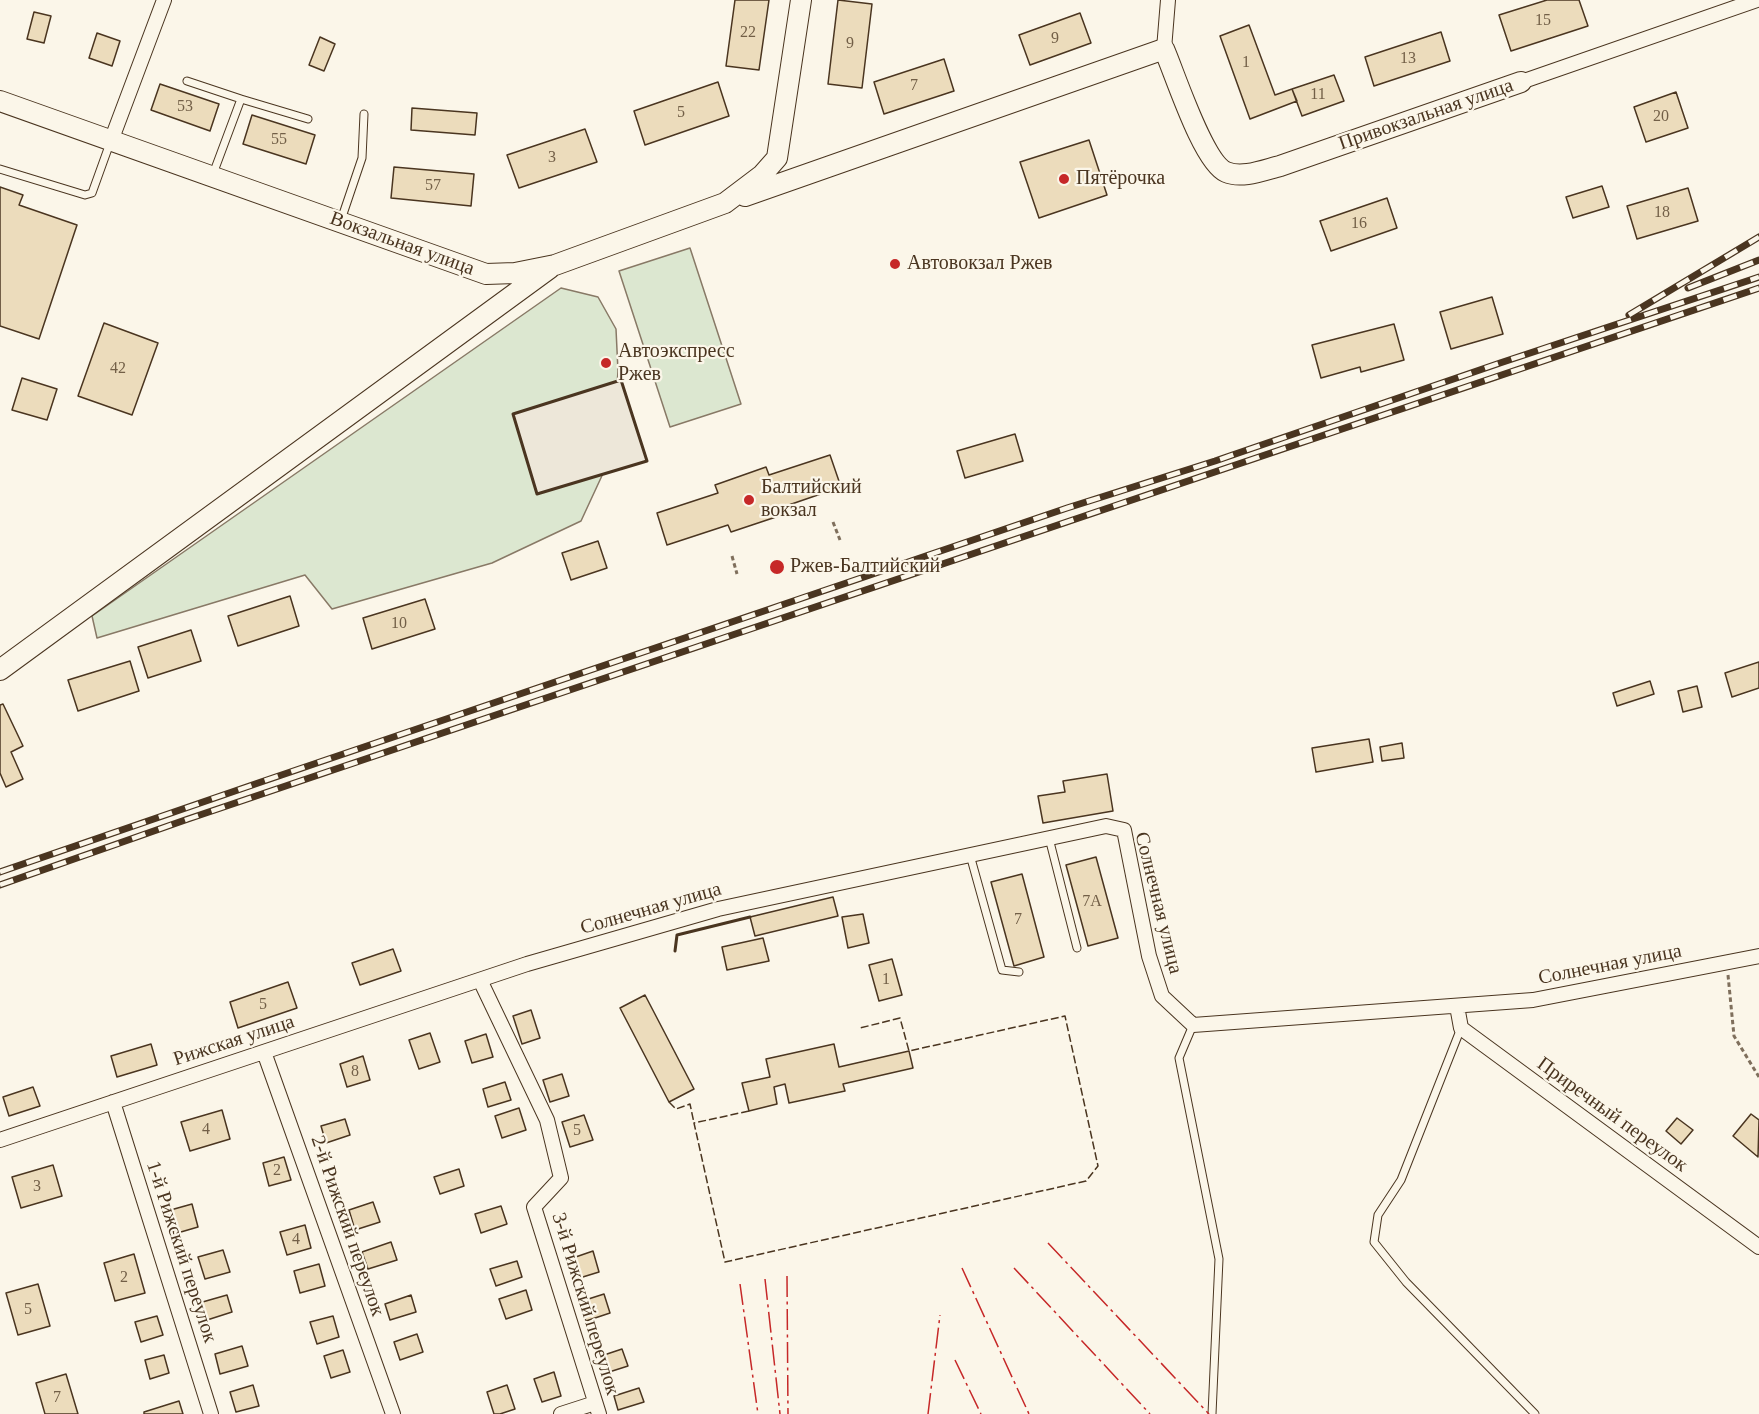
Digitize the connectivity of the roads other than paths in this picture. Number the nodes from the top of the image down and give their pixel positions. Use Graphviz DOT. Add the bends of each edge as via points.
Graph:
graph roads {
  1 [pos="164,0"];
  2 [pos="801,0"];
  3 [pos="1168,0"];
  4 [pos="1757,0"];
  5 [pos="1164,49"];
  6 [pos="187,81"];
  7 [pos="1521,82"];
  8 [pos="241,99"];
  9 [pos="0,102"];
  10 [pos="785,105"];
  11 [pos="364,114"];
  12 [pos="308,119"];
  13 [pos="111,141"];
  14 [pos="0,169"];
  15 [pos="819,170"];
  16 [pos="212,177"];
  17 [pos="725,203"];
  18 [pos="340,222"];
  19 [pos="555,265"];
  20 [pos="0,670"];
  21 [pos="1049,838"];
  22 [pos="970,855"];
  23 [pos="1077,948"];
  24 [pos="1759,956"];
  25 [pos="1019,972"];
  26 [pos="480,980"];
  27 [pos="1457,1006"];
  28 [pos="1193,1025"];
  29 [pos="1461,1028"];
  30 [pos="264,1052"];
  31 [pos="113,1102"];
  32 [pos="0,1140"];
  33 [pos="1759,1247"];
  34 [pos="597,1409"];
  35 [pos="211,1414"];
  36 [pos="393,1414"];
  37 [pos="561,1414"];
  38 [pos="1212,1414"];
  39 [pos="1535,1414"];
  1 -- 13 [label="street"];
  2 -- 10 [label="street"];
  3 -- 5 [label="street"];
  4 -- 7 [label="street, Привокзальная улица"];
  5 -- 7 [label="street, Привокзальная улица" via="1208,155 1227,173 1254,173 1280,166"];
  5 -- 15 [label="street"];
  6 -- 8 [label="lane"];
  8 -- 12 [label="lane"];
  8 -- 16 [label="lane"];
  9 -- 13 [label="street, Вокзальная улица"];
  10 -- 15 [label="street" via="790,158 796,164"];
  10 -- 17 [label="street, Вокзальная улица" via="777,158 762,175"];
  11 -- 18 [label="lane" via="362,158"];
  13 -- 14 [label="lane" via="92,193 85,195"];
  13 -- 16 [label="street, Вокзальная улица"];
  15 -- 17 [label="street"];
  16 -- 18 [label="street, Вокзальная улица"];
  17 -- 19 [label="street, Вокзальная улица"];
  18 -- 19 [label="street, Вокзальная улица" via="486,274"];
  19 -- 20 [label="street"];
  21 -- 22 [label="street, Солнечная улица"];
  21 -- 23 [label="lane"];
  21 -- 28 [label="street, Солнечная улица" via="1106,826 1124,830 1149,956 1162,996"];
  22 -- 25 [label="lane" via="1002,969"];
  22 -- 26 [label="street, Солнечная улица" via="718,909"];
  24 -- 27 [label="street, Солнечная улица" via="1533,1000"];
  26 -- 30 [label="street, Рижская улица"];
  26 -- 34 [label="street, 3-й Рижский переулок" via="546,1120 561,1178 534,1207"];
  27 -- 28 [label="street, Солнечная улица"];
  27 -- 29 [label="street"];
  28 -- 38 [label="lane" via="1179,1058 1219,1259"];
  29 -- 33 [label="street, Приречный переулок"];
  29 -- 39 [label="lane" via="1401,1180 1378,1215 1374,1242 1406,1282"];
  30 -- 31 [label="street, Рижская улица"];
  30 -- 36 [label="street, 2-й Рижский переулок"];
  31 -- 32 [label="street, Рижская улица"];
  31 -- 35 [label="street, 1-й Рижский переулок"];
  34 -- 37 [label="street"];
}
